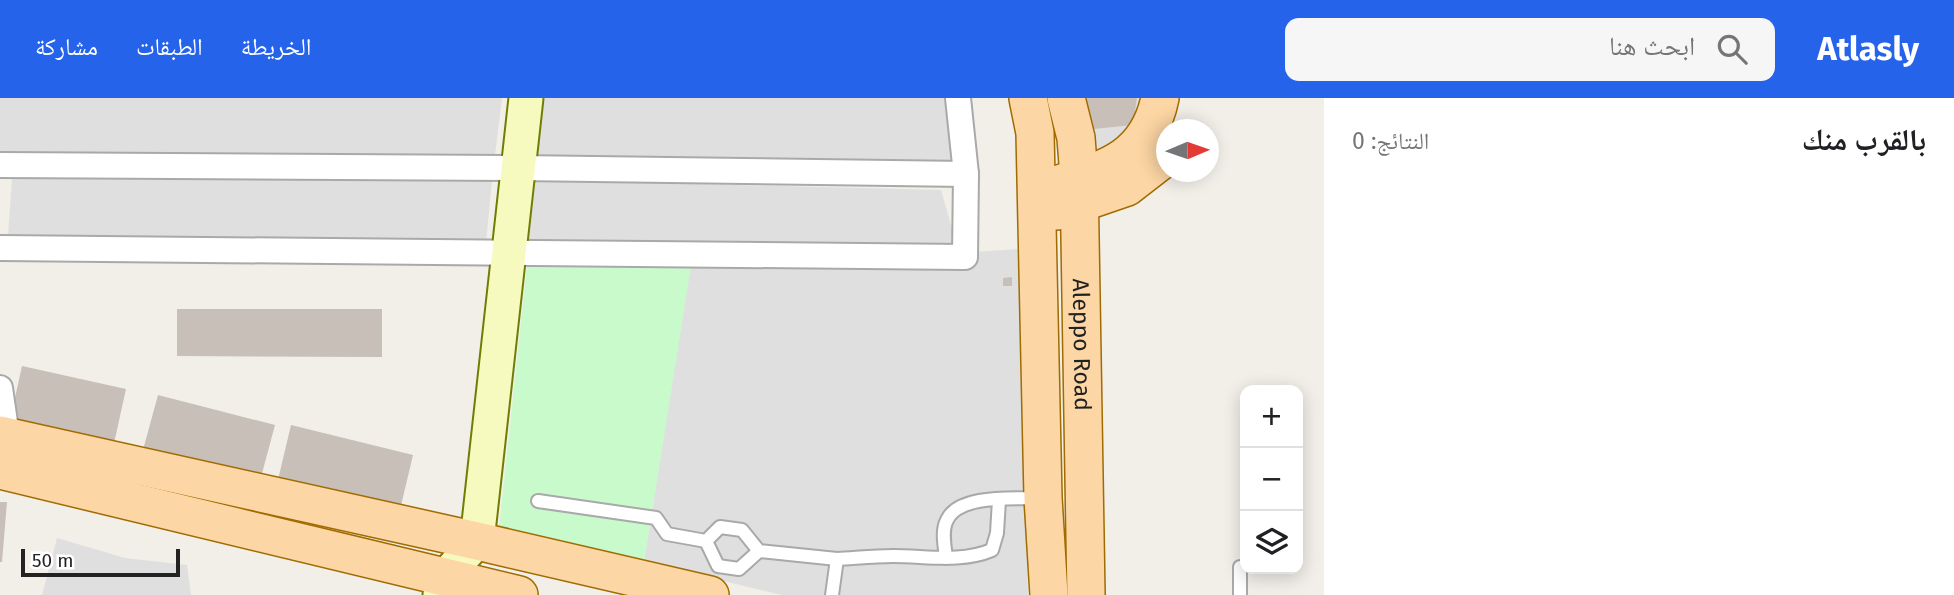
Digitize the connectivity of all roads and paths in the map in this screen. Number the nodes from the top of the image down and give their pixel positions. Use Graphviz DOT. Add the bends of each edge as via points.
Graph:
graph roads {
  1 [pos="526,98"];
  2 [pos="958,98"];
  3 [pos="1028,98"];
  4 [pos="1066,98"];
  5 [pos="1160,98"];
  6 [pos="1184,98"];
  7 [pos="1180,119"];
  8 [pos="0,165"];
  9 [pos="1156,165"];
  10 [pos="518,168"];
  11 [pos="966,174"];
  12 [pos="1079,191"];
  13 [pos="1036,205"];
  14 [pos="0,248"];
  15 [pos="509,254"];
  16 [pos="0,388"];
  17 [pos="2,447"];
  18 [pos="1043,498"];
  19 [pos="999,499"];
  20 [pos="538,501"];
  21 [pos="477,541"];
  22 [pos="706,541"];
  23 [pos="758,551"];
  24 [pos="946,558"];
  25 [pos="837,559"];
  26 [pos="1240,574"];
  27 [pos="443,586"];
  28 [pos="519,595"];
  29 [pos="709,595"];
  30 [pos="832,595"];
  31 [pos="1049,595"];
  32 [pos="1086,595"];
  33 [pos="1240,595"];
  1 -- 10 [label="street"];
  2 -- 11 [label="street"];
  3 -- 13 [label="main road, Aleppo Road" via="1035,133"];
  4 -- 12 [label="main road, Aleppo Road" via="1076,138"];
  5 -- 12 [label="main road" via="1149,133 1128,156"];
  6 -- 7 [label="main road"];
  8 -- 10 [label="street"];
  9 -- 12 [label="main road" via="1127,187"];
  10 -- 11 [label="street"];
  10 -- 15 [label="street"];
  11 -- 15 [label="street" via="965,257"];
  12 -- 13 [label="main road"];
  12 -- 32 [label="main road, Aleppo Road"];
  13 -- 18 [label="main road, Aleppo Road"];
  14 -- 15 [label="street"];
  15 -- 21 [label="street"];
  16 -- 17 [label="street"];
  17 -- 21 [label="main road"];
  17 -- 27 [label="main road"];
  18 -- 19 [label="lane"];
  18 -- 31 [label="main road, Aleppo Road"];
  19 -- 24 [label="lane" via="958,506 946,520"];
  19 -- 24 [label="lane" via="992,550"];
  20 -- 22 [label="lane" via="656,518 667,534"];
  21 -- 27 [label="street"];
  21 -- 29 [label="main road"];
  22 -- 23 [label="lane" via="720,527 742,530"];
  22 -- 23 [label="lane" via="718,566 739,569"];
  23 -- 25 [label="lane"];
  24 -- 25 [label="lane"];
  25 -- 30 [label="lane"];
  26 -- 33 [label="lane"];
  27 -- 28 [label="main road"];
}
